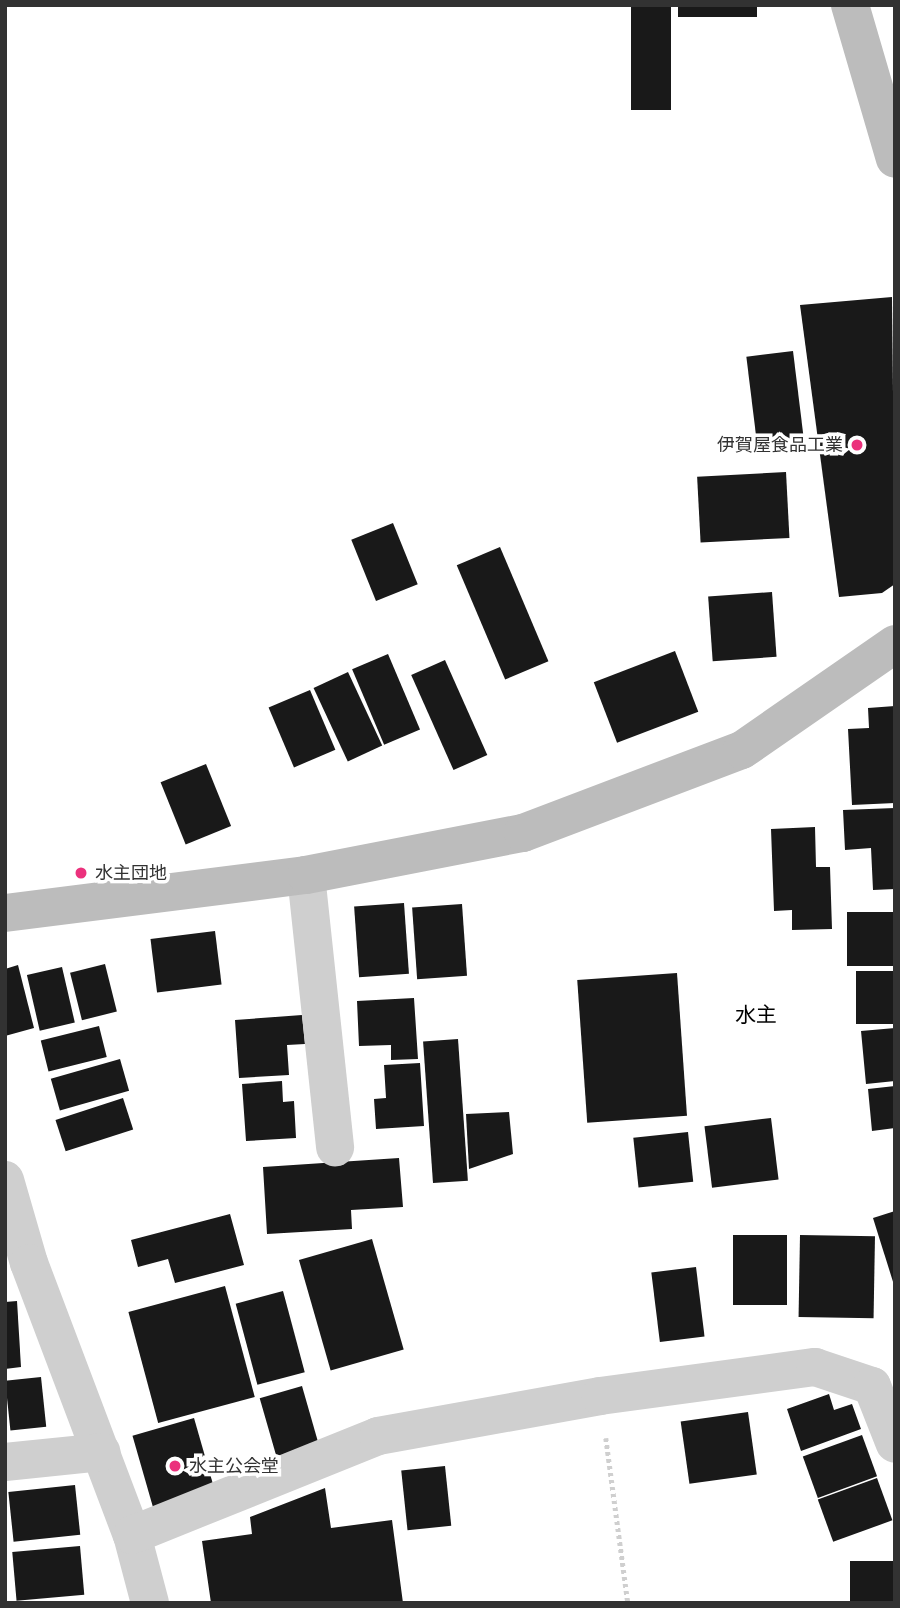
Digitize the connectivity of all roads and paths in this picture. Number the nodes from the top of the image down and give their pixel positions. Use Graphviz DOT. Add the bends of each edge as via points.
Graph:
graph roads {
  1 [pos="850,5"];
  2 [pos="895,159"];
  3 [pos="895,645"];
  4 [pos="306,875"];
  5 [pos="5,914"];
  6 [pos="335,1146"];
  7 [pos="5,1180"];
  8 [pos="17,1263"];
  9 [pos="600,1396"];
  10 [pos="895,1444"];
  11 [pos="101,1452"];
  12 [pos="5,1462"];
  13 [pos="132,1535"];
  14 [pos="150,1603"];
  15 [pos="628,1603"];
  1 -- 2 [label="street"];
  3 -- 4 [label="street" via="742,750 523,833"];
  4 -- 5 [label="street"];
  4 -- 6 [label="street"];
  7 -- 8 [label="street"];
  8 -- 11 [label="street"];
  9 -- 10 [label="street" via="815,1367 872,1386"];
  9 -- 13 [label="street" via="378,1436"];
  9 -- 15 [label="path"];
  11 -- 12 [label="street"];
  11 -- 13 [label="street"];
  13 -- 14 [label="street"];
}
